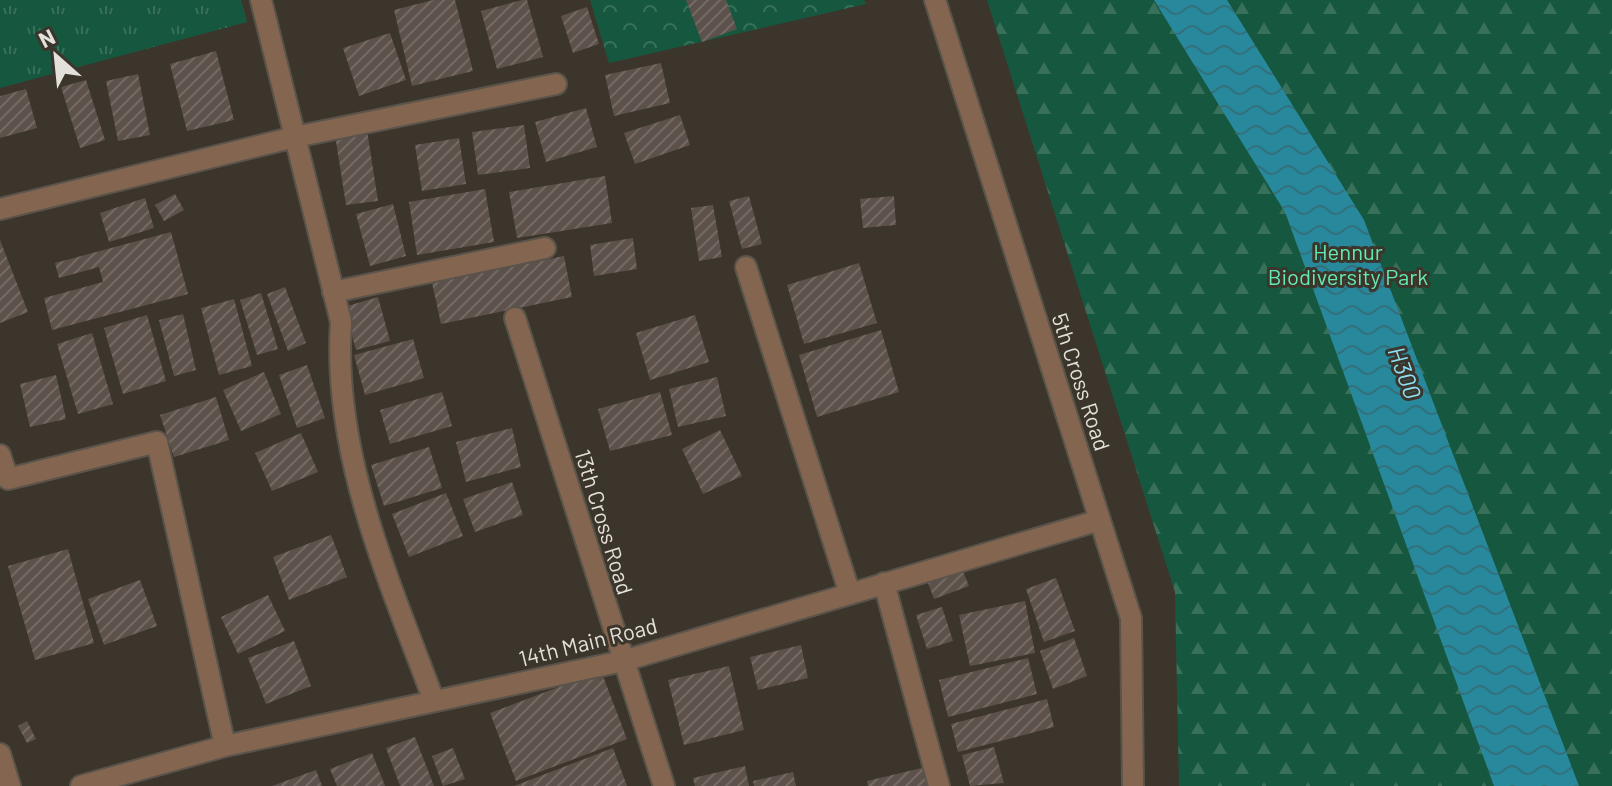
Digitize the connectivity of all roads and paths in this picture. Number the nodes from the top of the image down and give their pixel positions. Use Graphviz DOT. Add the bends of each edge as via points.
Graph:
graph roads {
  1 [pos="261,0"];
  2 [pos="935,0"];
  3 [pos="556,84"];
  4 [pos="295,137"];
  5 [pos="0,209"];
  6 [pos="545,248"];
  7 [pos="746,267"];
  8 [pos="333,292"];
  9 [pos="515,318"];
  10 [pos="0,455"];
  11 [pos="1100,520"];
  12 [pos="884,583"];
  13 [pos="850,594"];
  14 [pos="623,661"];
  15 [pos="434,701"];
  16 [pos="225,746"];
  17 [pos="0,754"];
  18 [pos="10,786"];
  19 [pos="81,786"];
  20 [pos="664,786"];
  21 [pos="939,786"];
  22 [pos="1133,786"];
  1 -- 4 [label="street"];
  2 -- 11 [label="street, 5th Cross Road"];
  3 -- 4 [label="street"];
  4 -- 5 [label="street"];
  4 -- 8 [label="street"];
  6 -- 8 [label="street"];
  7 -- 13 [label="street"];
  8 -- 15 [label="street" via="341,322 343,402 353,465 377,549"];
  9 -- 14 [label="street, 13th Cross Road"];
  10 -- 16 [label="street" via="8,479 157,442"];
  11 -- 12 [label="street, 14th Main Road"];
  11 -- 22 [label="street, 5th Cross Road" via="1131,618"];
  12 -- 13 [label="street, 14th Main Road"];
  12 -- 21 [label="street"];
  13 -- 14 [label="street, 14th Main Road"];
  14 -- 15 [label="street, 14th Main Road"];
  14 -- 20 [label="street, 13th Cross Road"];
  15 -- 16 [label="street, 14th Main Road"];
  16 -- 19 [label="street, 14th Main Road"];
  17 -- 18 [label="street"];
}
